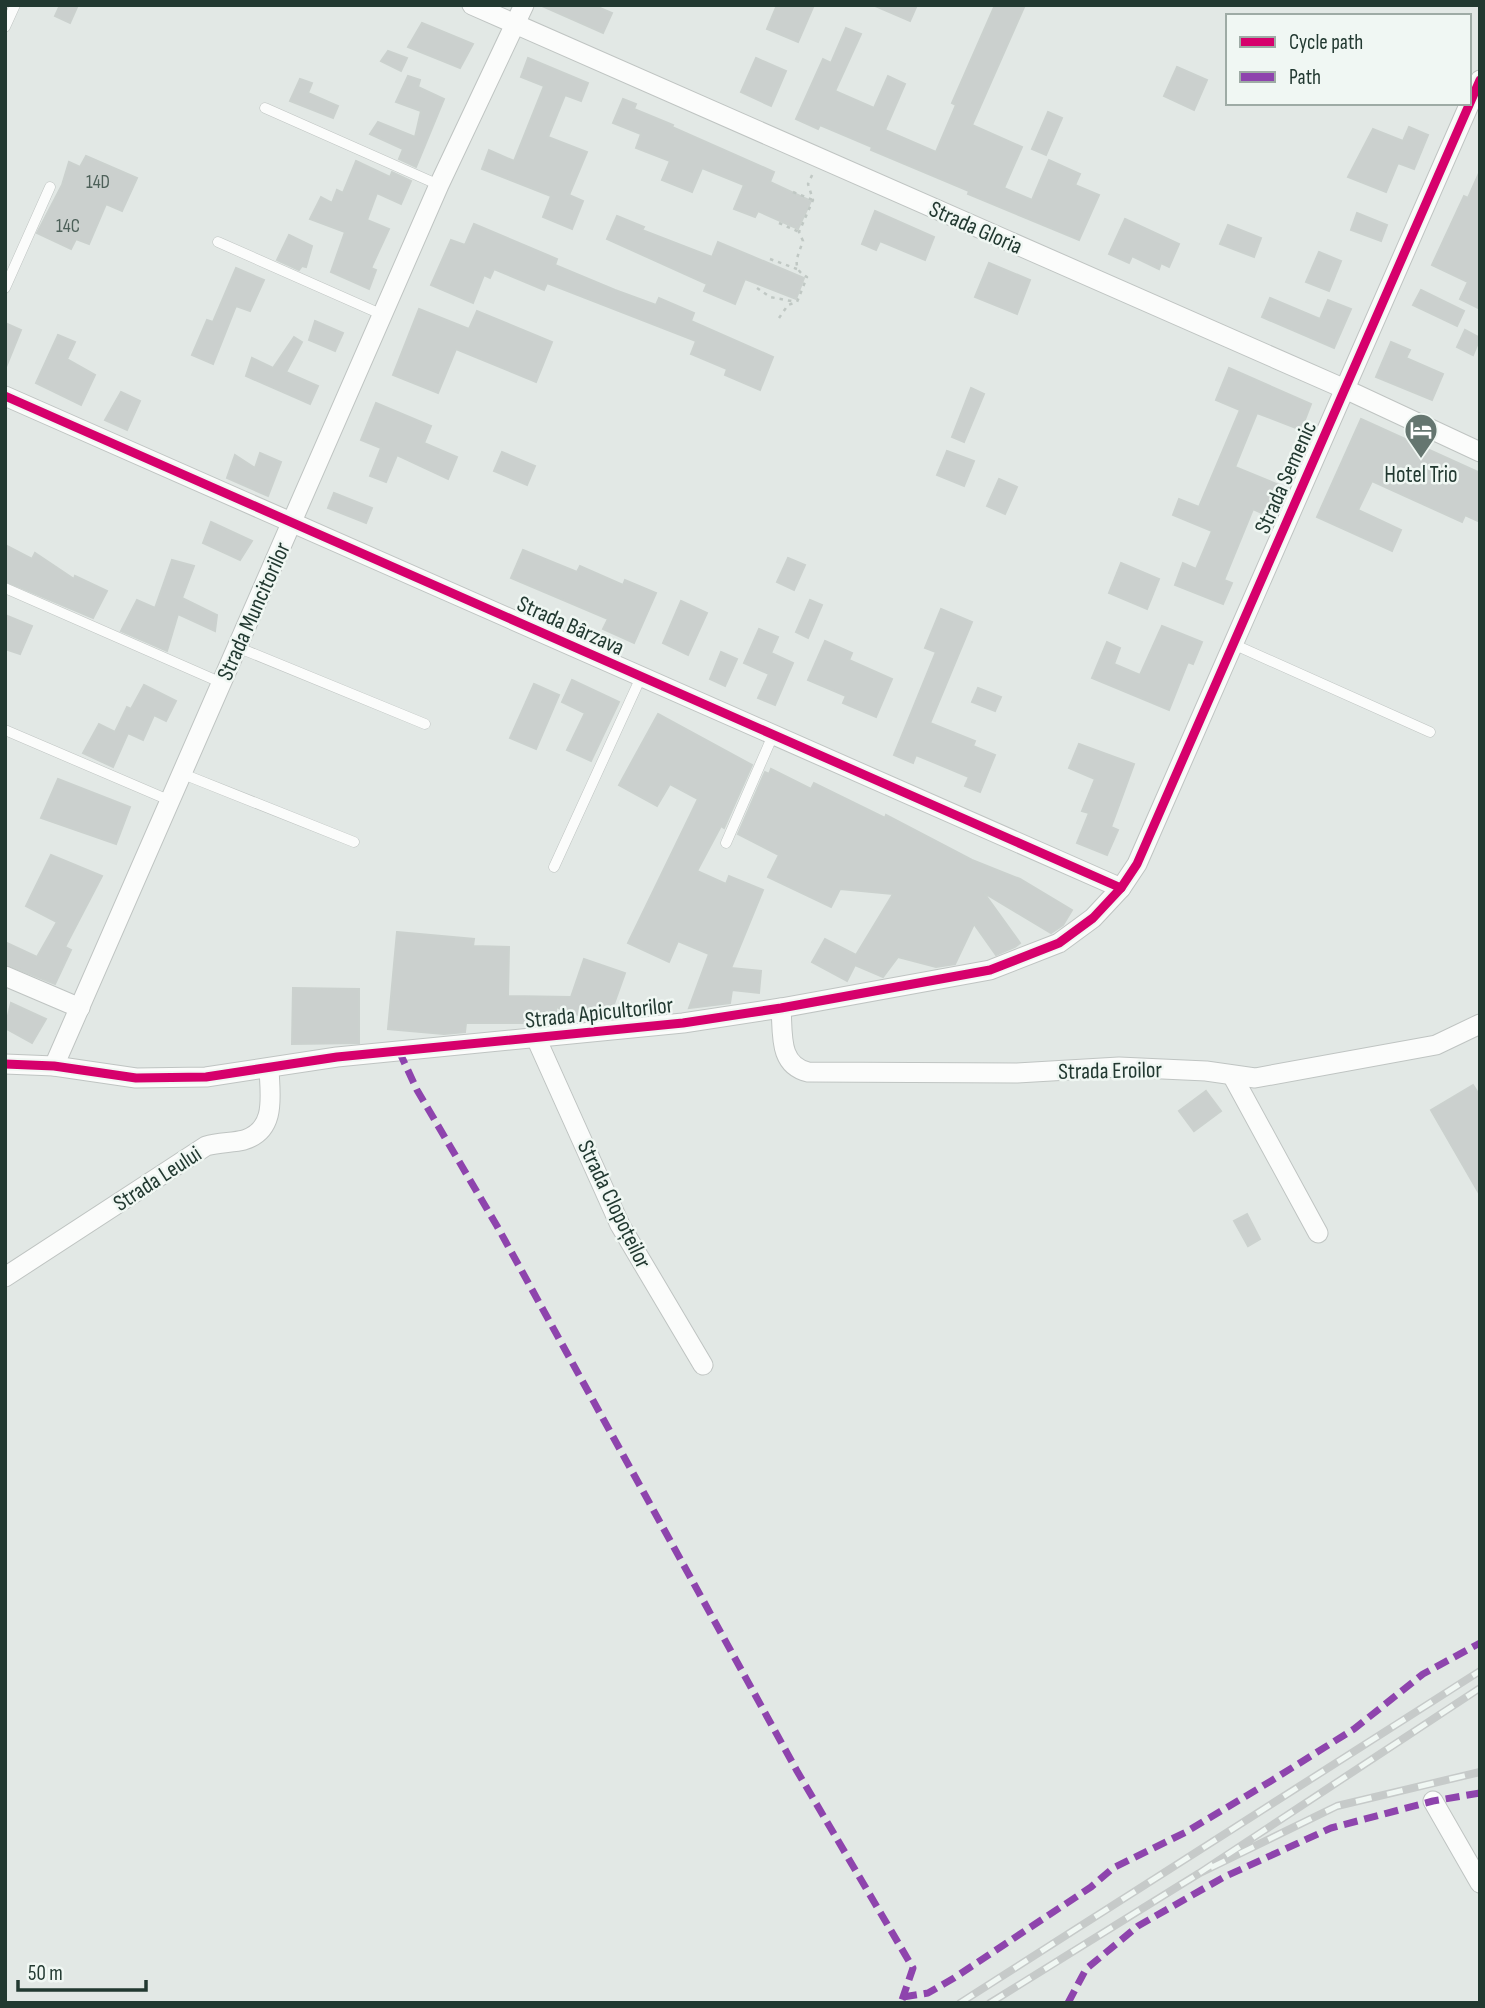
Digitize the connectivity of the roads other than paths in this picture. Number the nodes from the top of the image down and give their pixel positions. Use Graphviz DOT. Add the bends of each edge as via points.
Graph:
graph roads {
  1 [pos="15,5"];
  2 [pos="472,5"];
  3 [pos="524,5"];
  4 [pos="516,24"];
  5 [pos="5,27"];
  6 [pos="1480,80"];
  7 [pos="1471,101"];
  8 [pos="1469,105"];
  9 [pos="265,108"];
  10 [pos="439,186"];
  11 [pos="50,187"];
  12 [pos="218,242"];
  13 [pos="5,288"];
  14 [pos="383,315"];
  15 [pos="1345,389"];
  16 [pos="5,396"];
  17 [pos="1480,452"];
  18 [pos="292,522"];
  19 [pos="5,588"];
  20 [pos="1233,644"];
  21 [pos="237,647"];
  22 [pos="641,677"];
  23 [pos="222,683"];
  24 [pos="425,724"];
  25 [pos="5,730"];
  26 [pos="1430,732"];
  27 [pos="773,735"];
  28 [pos="183,774"];
  29 [pos="171,801"];
  30 [pos="354,842"];
  31 [pos="726,843"];
  32 [pos="554,867"];
  33 [pos="1121,888"];
  34 [pos="5,976"];
  35 [pos="80,1008"];
  36 [pos="781,1008"];
  37 [pos="1480,1024"];
  38 [pos="536,1038"];
  39 [pos="5,1064"];
  40 [pos="54,1066"];
  41 [pos="269,1069"];
  42 [pos="1233,1077"];
  43 [pos="1318,1233"];
  44 [pos="5,1277"];
  45 [pos="703,1366"];
  46 [pos="1433,1801"];
  47 [pos="1480,1882"];
  1 -- 5 [label="lane"];
  2 -- 4 [label="street, Strada Gloria"];
  3 -- 4 [label="street, Strada Muncitorilor"];
  4 -- 10 [label="street, Strada Muncitorilor"];
  4 -- 15 [label="street, Strada Gloria"];
  6 -- 7 [label="street, Strada Semenic"];
  8 -- 15 [label="street, Strada Semenic"];
  9 -- 10 [label="lane"];
  10 -- 14 [label="street, Strada Muncitorilor"];
  11 -- 13 [label="lane"];
  12 -- 14 [label="lane"];
  14 -- 18 [label="street, Strada Muncitorilor"];
  15 -- 17 [label="street, Strada Gloria"];
  15 -- 20 [label="street, Strada Semenic"];
  16 -- 18 [label="street, Strada Bârzava"];
  18 -- 21 [label="street, Strada Muncitorilor"];
  18 -- 22 [label="street, Strada Bârzava"];
  19 -- 23 [label="lane"];
  20 -- 26 [label="lane"];
  20 -- 33 [label="street, Strada Semenic" via="1137,864"];
  21 -- 23 [label="street, Strada Muncitorilor"];
  21 -- 24 [label="lane"];
  22 -- 27 [label="street, Strada Bârzava"];
  22 -- 32 [label="lane"];
  23 -- 28 [label="street, Strada Muncitorilor"];
  25 -- 29 [label="lane"];
  27 -- 31 [label="lane"];
  27 -- 33 [label="street, Strada Bârzava"];
  28 -- 29 [label="street, Strada Muncitorilor"];
  28 -- 30 [label="lane"];
  29 -- 35 [label="street, Strada Muncitorilor"];
  33 -- 36 [label="street, Strada Apicultorilor" via="1093,918 1059,943 990,970"];
  34 -- 35 [label="street"];
  35 -- 40 [label="street, Strada Muncitorilor"];
  36 -- 38 [label="street, Strada Apicultorilor"];
  36 -- 42 [label="street, Strada Eroilor" via="785,1056 796,1069 808,1072 1017,1073 1119,1067 1206,1071"];
  37 -- 42 [label="street, Strada Eroilor" via="1436,1045 1278,1076"];
  38 -- 41 [label="street, Strada Apicultorilor" via="337,1057"];
  38 -- 45 [label="street, Strada Clopoțeilor" via="620,1225"];
  39 -- 40 [label="street, Strada Apicultorilor"];
  40 -- 41 [label="street, Strada Apicultorilor" via="136,1078 206,1077"];
  41 -- 44 [label="street, Strada Leului" via="271,1113 256,1134 206,1146"];
  42 -- 43 [label="street"];
  46 -- 47 [label="street"];
}
